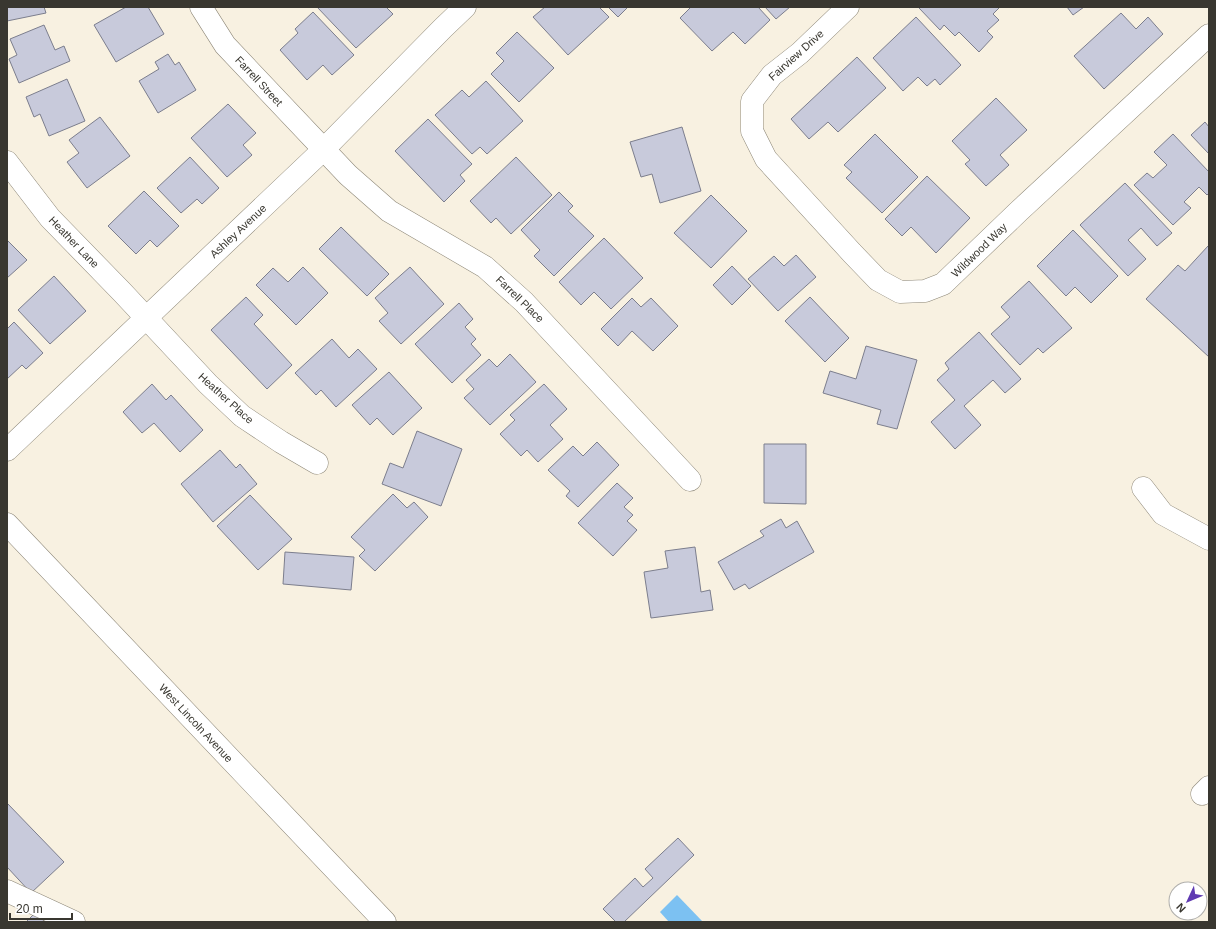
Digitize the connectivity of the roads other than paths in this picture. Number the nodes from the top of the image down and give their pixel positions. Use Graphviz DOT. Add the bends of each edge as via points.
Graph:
graph roads {
  1 [pos="201,7"];
  2 [pos="465,7"];
  3 [pos="848,7"];
  4 [pos="1209,35"];
  5 [pos="752,131"];
  6 [pos="323,150"];
  7 [pos="7,162"];
  8 [pos="147,318"];
  9 [pos="7,450"];
  10 [pos="317,463"];
  11 [pos="690,480"];
  12 [pos="1142,488"];
  13 [pos="7,524"];
  14 [pos="1209,539"];
  15 [pos="7,891"];
  16 [pos="74,922"];
  17 [pos="385,922"];
  1 -- 6 [label="street, Farrell Street" via="225,45"];
  2 -- 6 [label="street, Ashley Avenue"];
  3 -- 5 [label="street, Fairview Drive" via="800,53 772,75 752,101"];
  4 -- 5 [label="street, Wildwood Way" via="943,284 925,291 900,292 878,280 766,159"];
  6 -- 8 [label="street, Ashley Avenue"];
  6 -- 11 [label="street, Farrell Place" via="348,176 389,211 485,267 524,302"];
  7 -- 8 [label="street, Heather Lane" via="50,218"];
  8 -- 9 [label="street, Ashley Avenue"];
  8 -- 10 [label="street, Heather Place" via="208,384 242,416"];
  12 -- 14 [label="street" via="1163,514"];
  13 -- 17 [label="street, West Lincoln Avenue"];
  15 -- 16 [label="street"];
}
